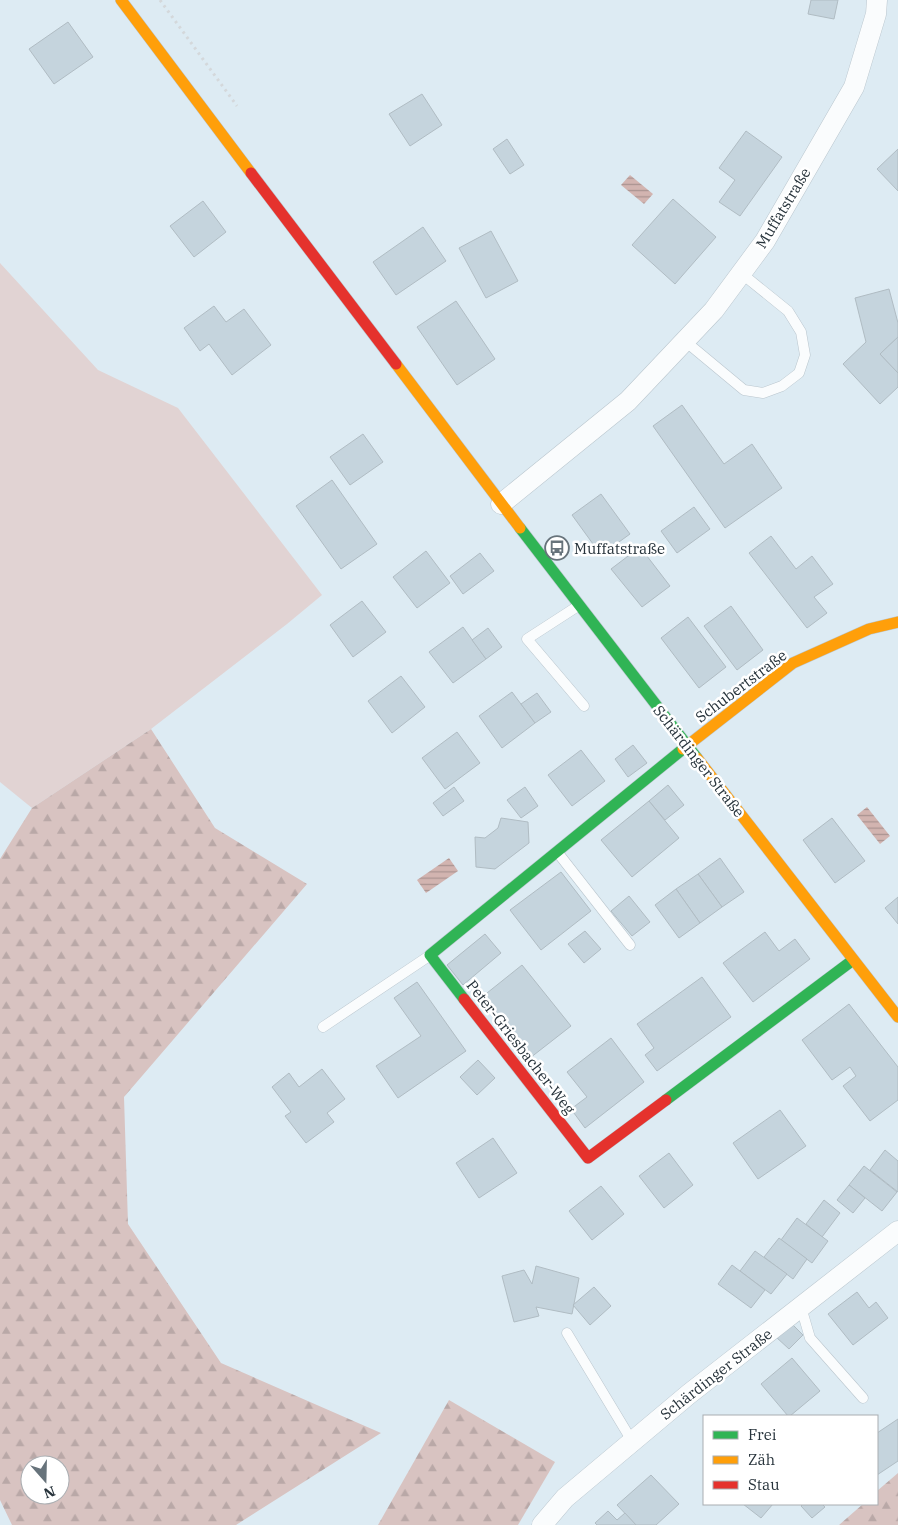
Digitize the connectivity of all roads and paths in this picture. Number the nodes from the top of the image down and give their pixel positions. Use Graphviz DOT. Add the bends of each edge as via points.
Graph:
graph roads {
  1 [pos="121,0"];
  2 [pos="877,0"];
  3 [pos="741,273"];
  4 [pos="685,341"];
  5 [pos="502,504"];
  6 [pos="579,606"];
  7 [pos="898,622"];
  8 [pos="584,706"];
  9 [pos="687,745"];
  10 [pos="557,852"];
  11 [pos="630,944"];
  12 [pos="430,955"];
  13 [pos="853,960"];
  14 [pos="898,1017"];
  15 [pos="323,1027"];
  16 [pos="898,1231"];
  17 [pos="801,1307"];
  18 [pos="566,1333"];
  19 [pos="863,1398"];
  20 [pos="632,1441"];
  21 [pos="550,1522"];
  1 -- 5 [label="main road, Schärdinger Straße"];
  2 -- 3 [label="street, Muffatstraße" via="876,14 854,87 765,241"];
  3 -- 4 [label="street, Muffatstraße" via="714,310"];
  3 -- 4 [label="lane" via="788,312 801,332 805,355 799,373 782,386 764,393 744,390"];
  4 -- 5 [label="street, Muffatstraße" via="628,401"];
  5 -- 6 [label="main road, Schärdinger Straße"];
  6 -- 8 [label="lane" via="528,639"];
  6 -- 9 [label="main road, Schärdinger Straße"];
  7 -- 9 [label="main road, Schubertstraße" via="869,628 793,663"];
  9 -- 10 [label="main road"];
  9 -- 13 [label="main road, Schärdinger Straße"];
  10 -- 11 [label="lane"];
  10 -- 12 [label="main road"];
  12 -- 13 [label="main road, Peter-Griesbacher-Weg" via="588,1158"];
  12 -- 15 [label="lane"];
  13 -- 14 [label="main road, Schärdinger Straße"];
  16 -- 17 [label="street, Schärdinger Straße"];
  17 -- 19 [label="lane" via="810,1338"];
  17 -- 20 [label="street, Schärdinger Straße"];
  18 -- 20 [label="lane"];
  20 -- 21 [label="street, Schärdinger Straße" via="565,1498"];
}
